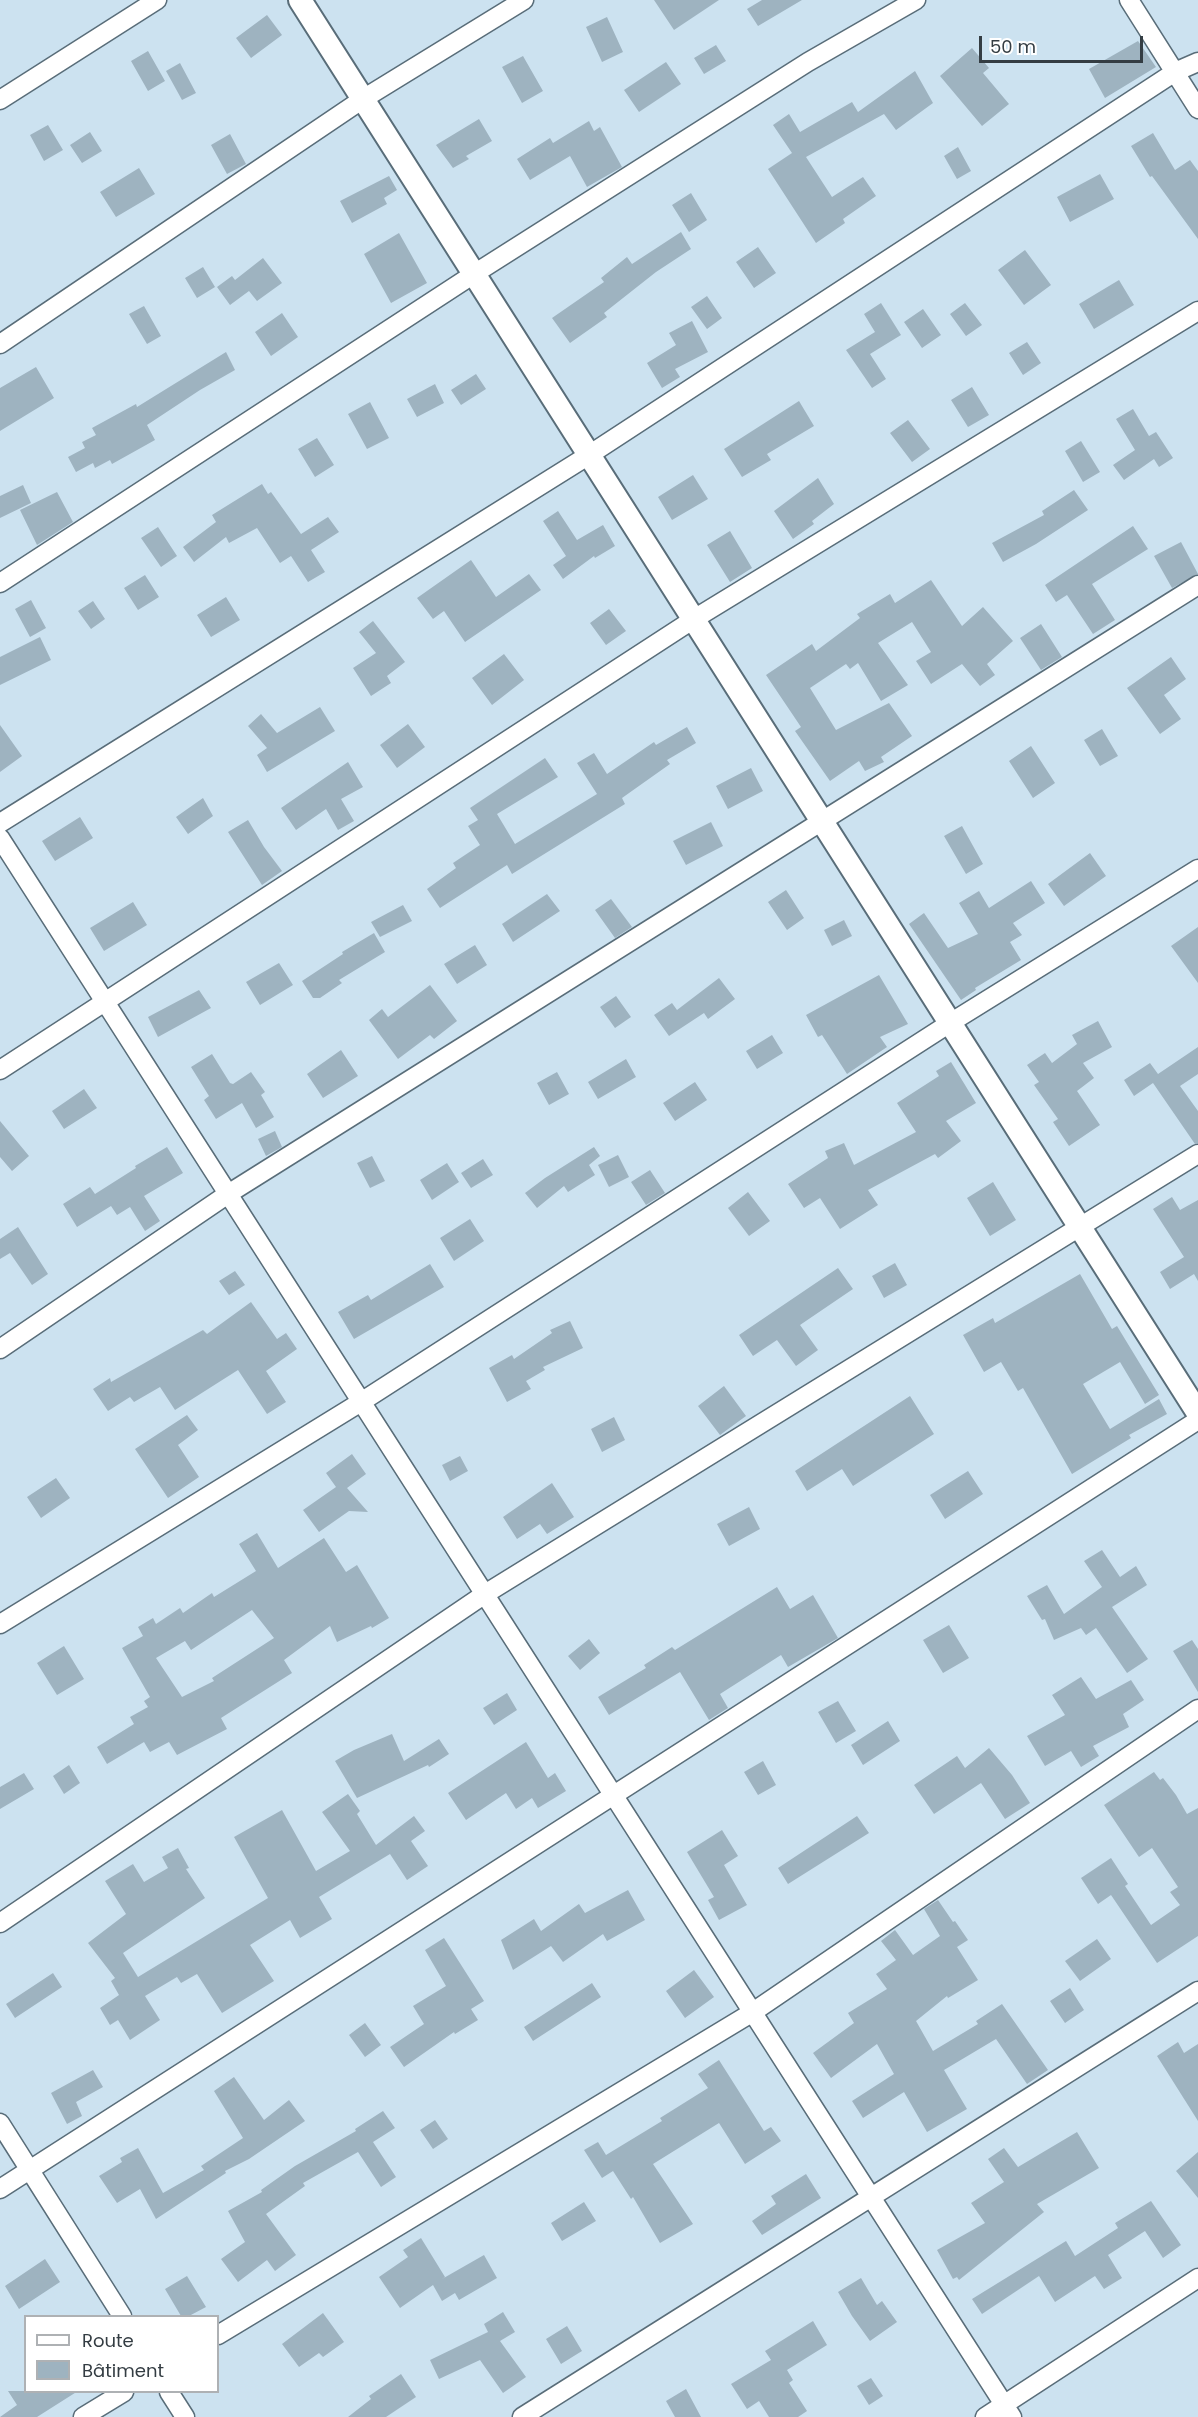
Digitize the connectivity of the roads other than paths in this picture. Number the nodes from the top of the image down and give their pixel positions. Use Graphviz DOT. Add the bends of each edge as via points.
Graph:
graph roads {
  1 [pos="157,0"];
  2 [pos="300,0"];
  3 [pos="524,0"];
  4 [pos="916,0"];
  5 [pos="1129,0"];
  6 [pos="1198,62"];
  7 [pos="1175,72"];
  8 [pos="363,99"];
  9 [pos="0,100"];
  10 [pos="1198,109"];
  11 [pos="474,274"];
  12 [pos="1198,311"];
  13 [pos="0,344"];
  14 [pos="589,455"];
  15 [pos="0,583"];
  16 [pos="1198,585"];
  17 [pos="694,619"];
  18 [pos="822,822"];
  19 [pos="0,823"];
  20 [pos="0,838"];
  21 [pos="1198,870"];
  22 [pos="106,1003"];
  23 [pos="950,1023"];
  24 [pos="0,1070"];
  25 [pos="1198,1154"];
  26 [pos="228,1194"];
  27 [pos="1081,1228"];
  28 [pos="0,1349"];
  29 [pos="361,1402"];
  30 [pos="1198,1413"];
  31 [pos="1198,1420"];
  32 [pos="485,1594"];
  33 [pos="0,1624"];
  34 [pos="1198,1709"];
  35 [pos="613,1795"];
  36 [pos="0,1923"];
  37 [pos="1198,1991"];
  38 [pos="753,2012"];
  39 [pos="0,2123"];
  40 [pos="30,2169"];
  41 [pos="0,2188"];
  42 [pos="871,2197"];
  43 [pos="1198,2278"];
  44 [pos="121,2315"];
  45 [pos="219,2334"];
  46 [pos="121,2393"];
  47 [pos="170,2393"];
  48 [pos="1008,2411"];
  49 [pos="83,2417"];
  50 [pos="185,2417"];
  51 [pos="522,2417"];
  52 [pos="985,2417"];
  1 -- 9 [label="street"];
  2 -- 8 [label="street"];
  3 -- 8 [label="street"];
  4 -- 11 [label="street" via="808,62"];
  5 -- 7 [label="street"];
  6 -- 7 [label="street"];
  7 -- 10 [label="street"];
  7 -- 14 [label="street"];
  8 -- 11 [label="street"];
  8 -- 13 [label="street"];
  11 -- 14 [label="street"];
  11 -- 15 [label="street"];
  12 -- 17 [label="street"];
  14 -- 17 [label="street"];
  14 -- 19 [label="street"];
  16 -- 18 [label="street"];
  17 -- 18 [label="street"];
  17 -- 22 [label="street"];
  18 -- 23 [label="street"];
  18 -- 26 [label="street"];
  20 -- 22 [label="street"];
  21 -- 23 [label="street"];
  22 -- 24 [label="street"];
  22 -- 26 [label="street"];
  23 -- 27 [label="street"];
  23 -- 29 [label="street"];
  25 -- 27 [label="street"];
  26 -- 28 [label="street"];
  26 -- 29 [label="street"];
  27 -- 30 [label="street"];
  27 -- 32 [label="street"];
  29 -- 32 [label="street"];
  29 -- 33 [label="street"];
  31 -- 35 [label="street"];
  32 -- 35 [label="street"];
  32 -- 36 [label="street"];
  34 -- 38 [label="street"];
  35 -- 38 [label="street"];
  35 -- 40 [label="street"];
  37 -- 42 [label="street"];
  38 -- 42 [label="street"];
  38 -- 45 [label="street"];
  39 -- 40 [label="street"];
  40 -- 41 [label="street"];
  40 -- 44 [label="street"];
  42 -- 48 [label="street"];
  42 -- 51 [label="street"];
  43 -- 48 [label="street"];
  46 -- 49 [label="street"];
  47 -- 50 [label="street"];
  48 -- 52 [label="street"];
}
